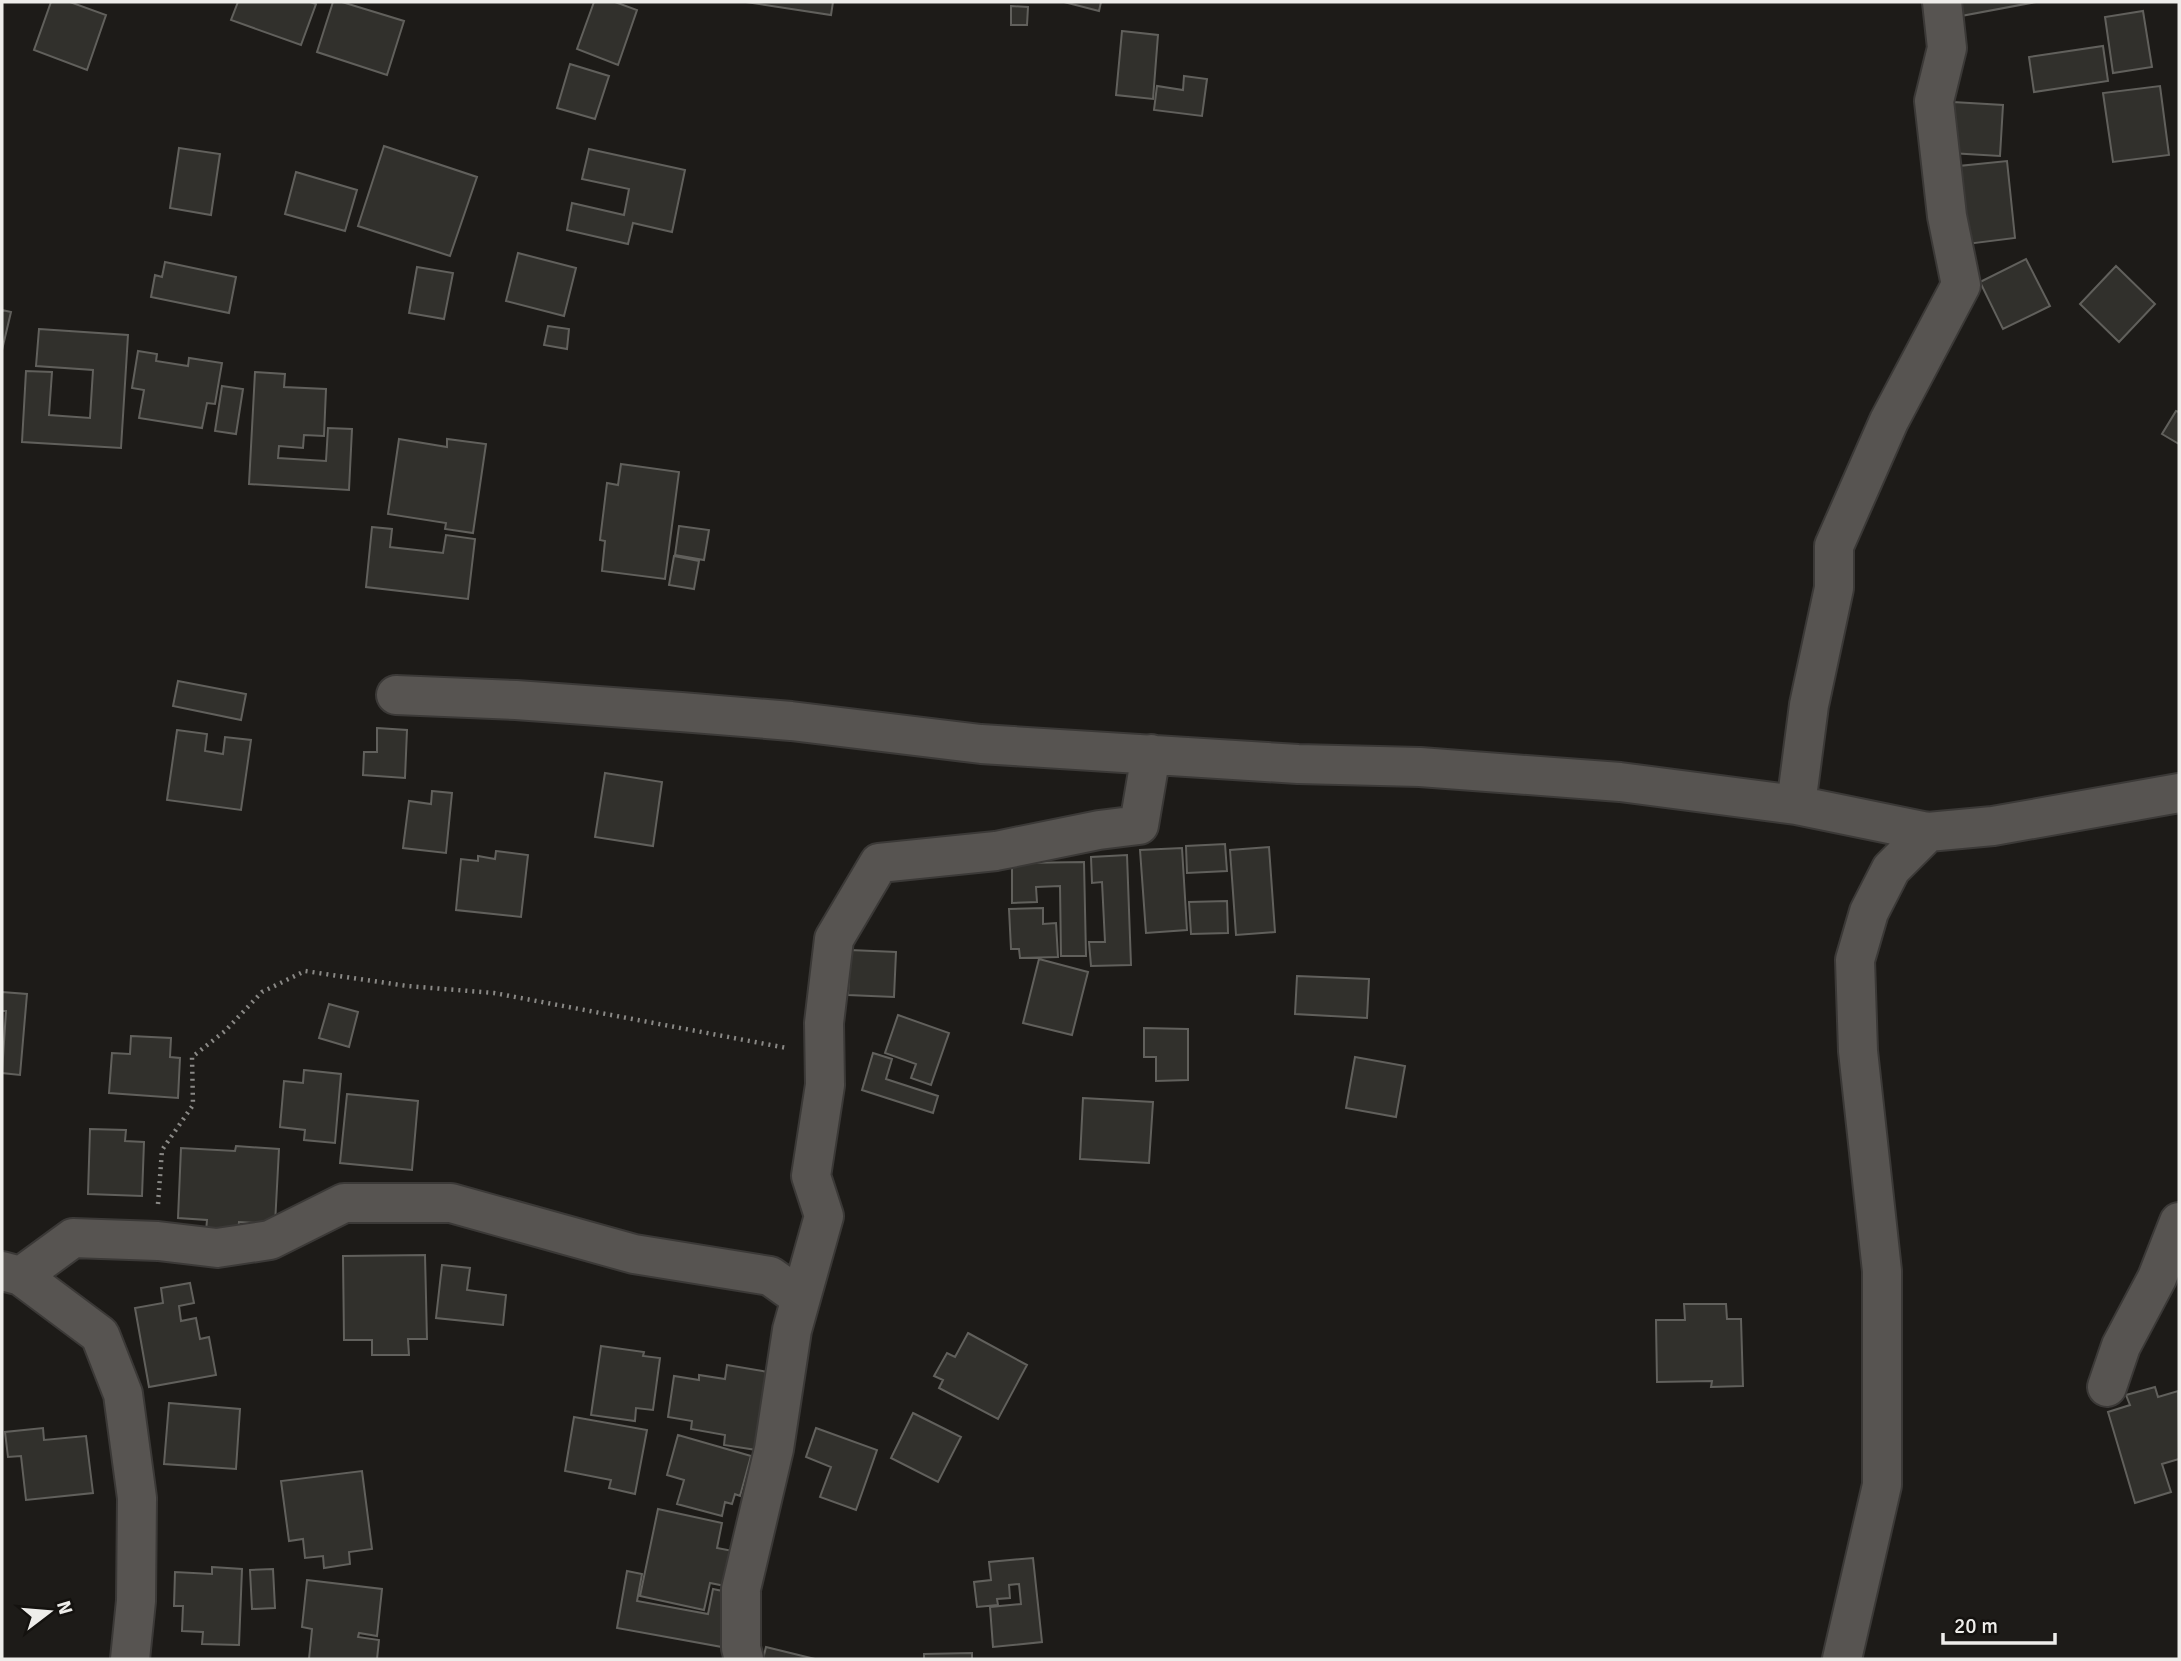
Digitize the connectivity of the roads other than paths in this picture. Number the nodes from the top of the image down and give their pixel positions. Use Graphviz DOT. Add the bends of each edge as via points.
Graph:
graph roads {
  1 [pos="1942,2"];
  2 [pos="396,695"];
  3 [pos="1151,754"];
  4 [pos="2179,793"];
  5 [pos="1796,805"];
  6 [pos="1928,832"];
  7 [pos="2179,1222"];
  8 [pos="11,1274"];
  9 [pos="801,1298"];
  10 [pos="2106,1387"];
  11 [pos="131,1659"];
  12 [pos="744,1659"];
  13 [pos="1842,1659"];
  1 -- 5 [label="street" via="1947,48 1934,102 1947,216 1961,285 1889,421 1834,546 1834,588 1809,705"];
  2 -- 3 [label="street" via="695,713 981,744"];
  3 -- 5 [label="street" via="1620,782"];
  3 -- 9 [label="street" via="1139,825 996,851 879,863 834,939 824,1023 825,1085 811,1176 824,1216"];
  4 -- 6 [label="street" via="1993,826"];
  5 -- 6 [label="street"];
  6 -- 13 [label="street" via="1891,869 1868,912 1855,960 1857,1051 1882,1271 1882,1485"];
  7 -- 10 [label="street"];
  8 -- 9 [label="street" via="74,1238 216,1248 270,1240 344,1203 451,1203 634,1254 770,1276"];
  8 -- 11 [label="street" via="100,1335 123,1394 137,1498"];
  9 -- 12 [label="street" via="774,1449 741,1589"];
}
